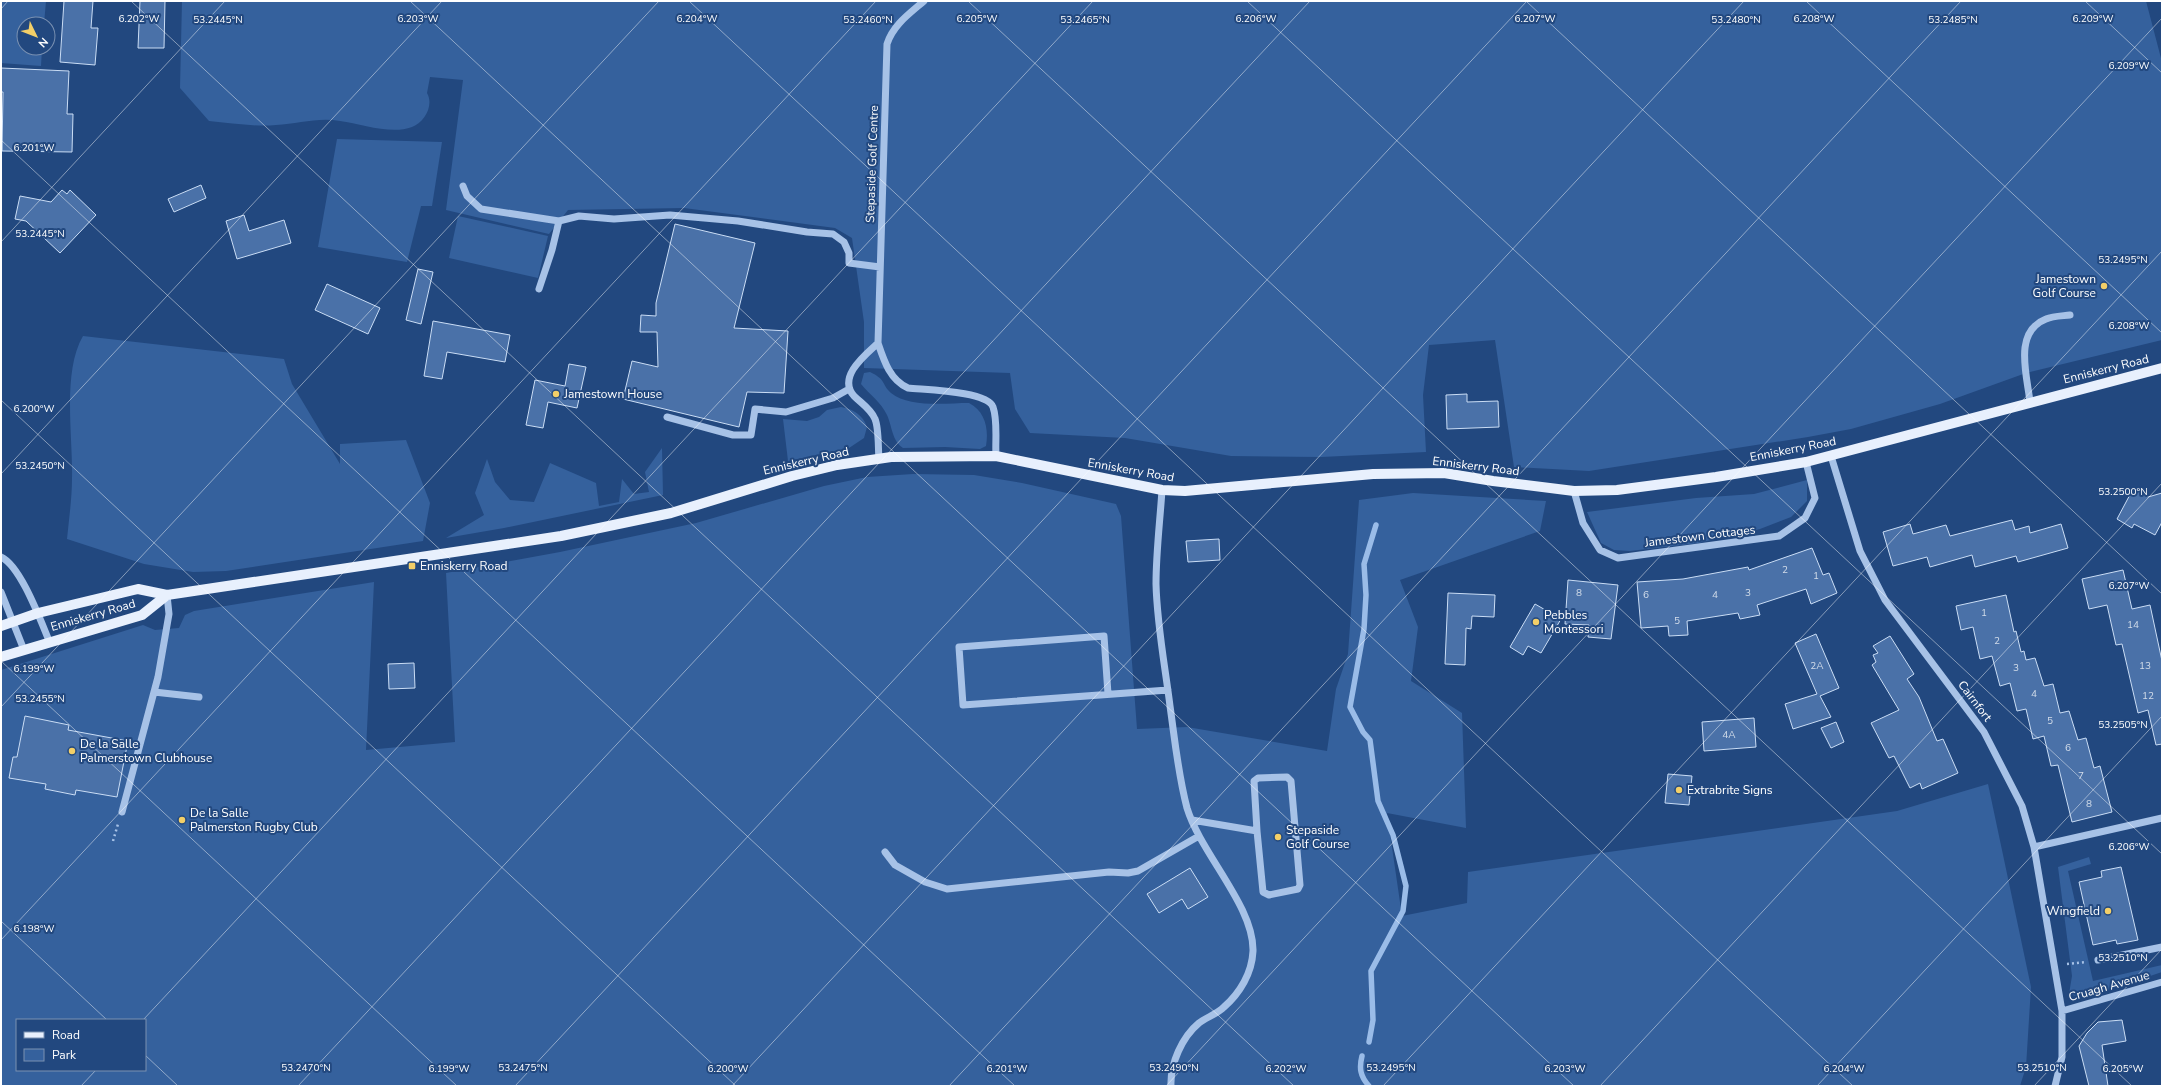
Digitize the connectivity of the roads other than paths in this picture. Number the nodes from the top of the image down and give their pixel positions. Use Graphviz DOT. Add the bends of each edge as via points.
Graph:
graph roads {
  1 [pos="924,1"];
  2 [pos="463,186"];
  3 [pos="559,221"];
  4 [pos="880,267"];
  5 [pos="540,289"];
  6 [pos="2070,314"];
  7 [pos="878,343"];
  8 [pos="2162,368"];
  9 [pos="849,389"];
  10 [pos="2030,402"];
  11 [pos="667,417"];
  12 [pos="996,456"];
  13 [pos="1831,456"];
  14 [pos="879,459"];
  15 [pos="1806,462"];
  16 [pos="1162,490"];
  17 [pos="1574,491"];
  18 [pos="1,557"];
  19 [pos="1,592"];
  20 [pos="167,595"];
  21 [pos="38,613"];
  22 [pos="13,622"];
  23 [pos="1,626"];
  24 [pos="50,643"];
  25 [pos="24,650"];
  26 [pos="1,657"];
  27 [pos="1168,690"];
  28 [pos="154,692"];
  29 [pos="1108,694"];
  30 [pos="199,697"];
  31 [pos="122,812"];
  32 [pos="2162,818"];
  33 [pos="1192,820"];
  34 [pos="1257,831"];
  35 [pos="1199,836"];
  36 [pos="2034,847"];
  37 [pos="885,852"];
  38 [pos="2162,947"];
  39 [pos="2098,960"];
  40 [pos="2162,982"];
  41 [pos="2062,1011"];
  42 [pos="1171,1086"];
  43 [pos="2055,1086"];
  1 -- 4 [label="street, Stepaside Golf Centre" via="897,26 887,44"];
  2 -- 3 [label="street" via="467,196 481,209"];
  3 -- 4 [label="street" via="579,216 614,219 670,215 833,234 844,242 849,253 849,263"];
  3 -- 5 [label="street"];
  4 -- 7 [label="street, Stepaside Golf Centre"];
  6 -- 10 [label="street" via="2046,319 2035,325 2026,338 2024,352"];
  7 -- 9 [label="street" via="861,358 852,371 848,381"];
  7 -- 12 [label="street, Stepaside Golf Centre" via="885,364 900,385 979,396 989,401 994,412"];
  8 -- 10 [label="main road, Enniskerry Road"];
  9 -- 11 [label="street" via="833,398 786,412 755,409 751,435 734,435"];
  9 -- 14 [label="street" via="875,420"];
  10 -- 13 [label="main road, Enniskerry Road"];
  12 -- 14 [label="main road, Enniskerry Road"];
  12 -- 16 [label="main road, Enniskerry Road"];
  13 -- 15 [label="main road, Enniskerry Road"];
  13 -- 36 [label="street, Cairnfort" via="1863,558 1885,600 1984,732 2022,806"];
  14 -- 20 [label="main road, Enniskerry Road" via="815,470 671,513 561,536"];
  15 -- 17 [label="main road, Enniskerry Road" via="1617,490"];
  15 -- 17 [label="street, Jamestown Cottages" via="1815,498 1805,518 1780,536 1618,558 1600,550 1583,523"];
  16 -- 17 [label="main road, Enniskerry Road" via="1185,491 1372,474 1444,473"];
  16 -- 27 [label="street" via="1156,583"];
  18 -- 21 [label="street, Enniskerry Road" via="8,561"];
  19 -- 22 [label="street"];
  20 -- 21 [label="main road, Enniskerry Road" via="138,589"];
  20 -- 24 [label="main road, Enniskerry Road" via="142,615"];
  20 -- 28 [label="street" via="169,614"];
  21 -- 22 [label="main road, Enniskerry Road"];
  21 -- 24 [label="street, Enniskerry Road"];
  22 -- 23 [label="main road, Enniskerry Road"];
  22 -- 25 [label="street"];
  24 -- 25 [label="main road"];
  25 -- 26 [label="main road"];
  27 -- 29 [label="street"];
  27 -- 33 [label="street" via="1178,769"];
  28 -- 30 [label="street"];
  28 -- 31 [label="street"];
  29 -- 29 [label="street" via="964,704 959,647 1104,636"];
  32 -- 36 [label="street"];
  33 -- 34 [label="street"];
  33 -- 35 [label="street"];
  34 -- 34 [label="street" via="1254,781 1258,778 1287,777 1291,781 1300,881 1298,888 1269,895 1263,892"];
  35 -- 37 [label="street" via="1138,871 948,889 925,882 895,865"];
  35 -- 42 [label="street" via="1237,898 1248,925 1253,951 1246,981 1224,1008 1198,1024 1179,1049"];
  36 -- 41 [label="street"];
  38 -- 39 [label="street"];
  40 -- 41 [label="street, Cruagh Avenue"];
  41 -- 43 [label="street" via="2062,1057"];
}
